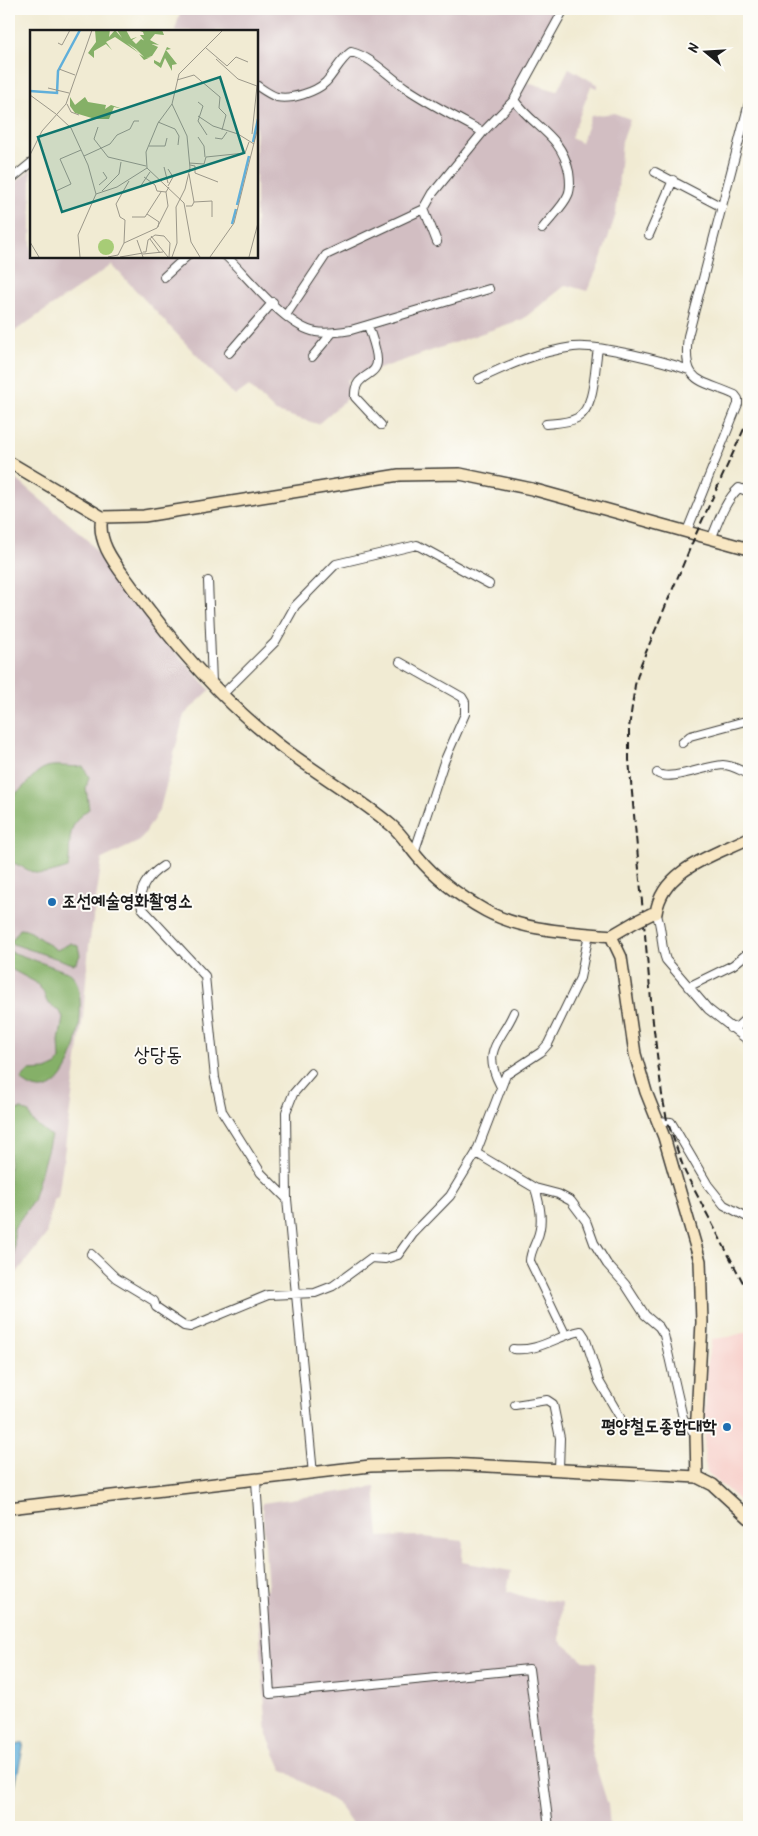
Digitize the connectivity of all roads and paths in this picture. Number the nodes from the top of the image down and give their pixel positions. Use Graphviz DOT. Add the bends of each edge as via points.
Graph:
graph roads {
  1 [pos="564,9"];
  2 [pos="258,86"];
  3 [pos="514,100"];
  4 [pos="749,103"];
  5 [pos="483,132"];
  6 [pos="30,164"];
  7 [pos="655,172"];
  8 [pos="673,180"];
  9 [pos="9,181"];
  10 [pos="722,207"];
  11 [pos="424,209"];
  12 [pos="542,229"];
  13 [pos="649,236"];
  14 [pos="437,242"];
  15 [pos="184,258"];
  16 [pos="228,258"];
  17 [pos="164,277"];
  18 [pos="489,289"];
  19 [pos="273,302"];
  20 [pos="286,315"];
  21 [pos="368,325"];
  22 [pos="332,333"];
  23 [pos="598,349"];
  24 [pos="229,353"];
  25 [pos="312,357"];
  26 [pos="689,370"];
  27 [pos="479,379"];
  28 [pos="546,424"];
  29 [pos="381,425"];
  30 [pos="9,462"];
  31 [pos="749,492"];
  32 [pos="102,517"];
  33 [pos="687,531"];
  34 [pos="712,537"];
  35 [pos="749,549"];
  36 [pos="208,581"];
  37 [pos="489,584"];
  38 [pos="400,662"];
  39 [pos="212,684"];
  40 [pos="222,695"];
  41 [pos="749,720"];
  42 [pos="682,743"];
  43 [pos="657,773"];
  44 [pos="749,774"];
  45 [pos="749,838"];
  46 [pos="414,853"];
  47 [pos="163,866"];
  48 [pos="654,914"];
  49 [pos="589,934"];
  50 [pos="611,936"];
  51 [pos="749,952"];
  52 [pos="688,987"];
  53 [pos="514,1012"];
  54 [pos="749,1016"];
  55 [pos="730,1028"];
  56 [pos="749,1041"];
  57 [pos="311,1073"];
  58 [pos="500,1085"];
  59 [pos="657,1121"];
  60 [pos="476,1153"];
  61 [pos="535,1188"];
  62 [pos="287,1199"];
  63 [pos="749,1218"];
  64 [pos="91,1254"];
  65 [pos="297,1294"];
  66 [pos="565,1334"];
  67 [pos="513,1349"];
  68 [pos="515,1405"];
  69 [pos="620,1417"];
  70 [pos="696,1436"];
  71 [pos="559,1469"];
  72 [pos="313,1474"];
  73 [pos="697,1476"];
  74 [pos="256,1481"];
  75 [pos="9,1508"];
  76 [pos="749,1518"];
  77 [pos="549,1827"];
  1 -- 3 [label="street"];
  2 -- 5 [label="street" via="277,97 313,90 326,82 351,52 360,54 404,87"];
  3 -- 5 [label="street"];
  3 -- 12 [label="street" via="537,126 556,140 567,163 569,195"];
  4 -- 10 [label="street"];
  5 -- 11 [label="street" via="433,193"];
  6 -- 9 [label="street"];
  7 -- 8 [label="street"];
  8 -- 10 [label="street"];
  8 -- 13 [label="street"];
  10 -- 26 [label="street" via="688,336 685,358"];
  11 -- 14 [label="street"];
  11 -- 20 [label="street" via="326,255"];
  15 -- 17 [label="street"];
  16 -- 19 [label="street"];
  18 -- 21 [label="street"];
  19 -- 20 [label="street"];
  19 -- 24 [label="street"];
  20 -- 22 [label="street" via="314,332"];
  21 -- 22 [label="street"];
  21 -- 29 [label="street" via="377,360 373,370 357,382 356,398"];
  22 -- 25 [label="street"];
  23 -- 26 [label="street"];
  23 -- 27 [label="street" via="575,347 532,356"];
  23 -- 28 [label="street" via="590,399 584,411 570,421"];
  26 -- 33 [label="street" via="705,385 732,394 738,399 738,404"];
  30 -- 32 [label="street"];
  31 -- 34 [label="street" via="739,488 734,492"];
  32 -- 33 [label="street" via="144,516 391,476 435,473 490,479"];
  32 -- 39 [label="street" via="100,526 106,550 184,653"];
  33 -- 34 [label="street"];
  34 -- 35 [label="street"];
  36 -- 39 [label="street"];
  37 -- 40 [label="street" via="417,544 336,564 295,606 275,642"];
  38 -- 46 [label="street" via="462,697 465,702 465,714 444,762"];
  39 -- 40 [label="street"];
  40 -- 46 [label="street" via="276,742 393,826"];
  41 -- 42 [label="street" via="690,736"];
  43 -- 44 [label="street" via="668,777 724,765"];
  45 -- 48 [label="street" via="676,875 660,898"];
  46 -- 49 [label="street" via="461,896 487,912 512,922"];
  47 -- 62 [label="street" via="143,887 142,908 205,976 215,1078 222,1112 262,1173"];
  48 -- 50 [label="street, bridge"];
  48 -- 52 [label="street" via="660,922 666,960"];
  49 -- 50 [label="street"];
  49 -- 58 [label="street" via="580,978 548,1044 506,1075"];
  50 -- 59 [label="street" via="621,957 635,1054"];
  51 -- 52 [label="street" via="733,965"];
  52 -- 55 [label="street"];
  53 -- 58 [label="street" via="491,1055 494,1074"];
  54 -- 55 [label="street" via="738,1026"];
  55 -- 56 [label="street"];
  57 -- 62 [label="street" via="293,1094 286,1112"];
  58 -- 60 [label="street" via="497,1103"];
  59 -- 63 [label="street" via="672,1122 708,1185 724,1204"];
  59 -- 70 [label="street" via="700,1262 702,1322"];
  60 -- 61 [label="street"];
  60 -- 65 [label="street" via="450,1196 413,1234 398,1255 371,1258 333,1286"];
  61 -- 66 [label="street" via="541,1226 530,1262"];
  61 -- 70 [label="street" via="558,1194 577,1207 607,1264 645,1315 659,1327 664,1335 684,1418"];
  62 -- 65 [label="street"];
  64 -- 65 [label="street" via="104,1269 154,1301 156,1307 184,1326 204,1322 268,1295"];
  65 -- 72 [label="street"];
  66 -- 67 [label="street" via="546,1346"];
  66 -- 69 [label="street" via="581,1331 585,1337 599,1381"];
  68 -- 71 [label="street" via="547,1400 553,1404 560,1438"];
  70 -- 73 [label="street"];
  71 -- 72 [label="street" via="408,1465 370,1466"];
  71 -- 73 [label="street"];
  72 -- 74 [label="street"];
  73 -- 76 [label="street" via="714,1485"];
  74 -- 75 [label="street"];
  74 -- 77 [label="street" via="270,1694 529,1669"];
}
